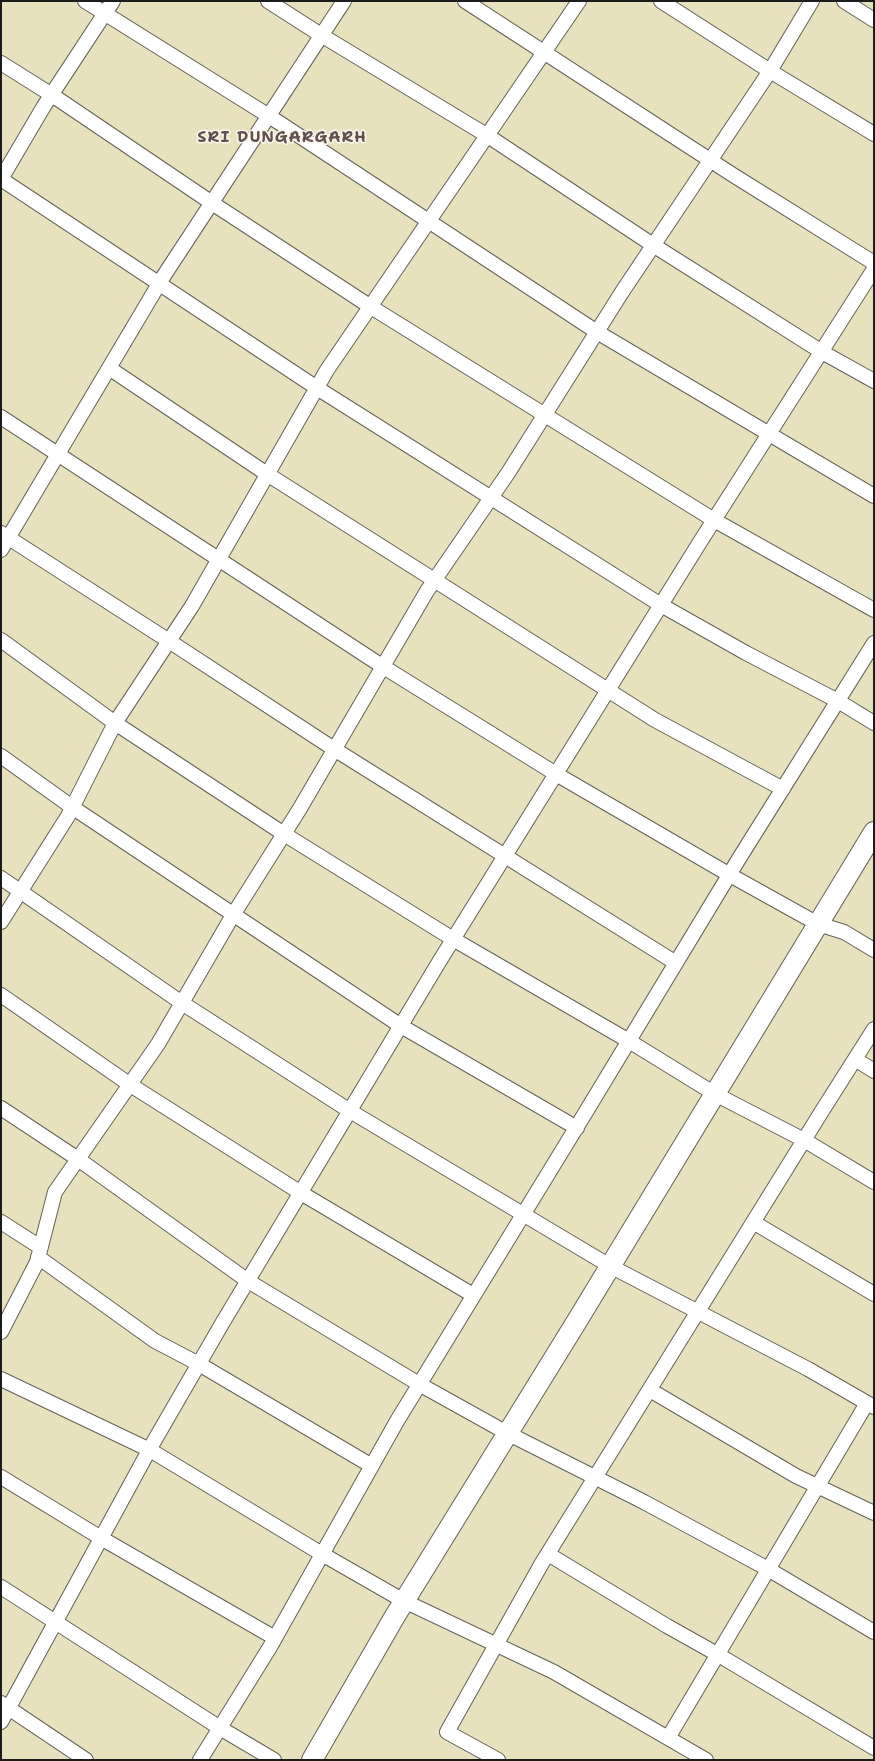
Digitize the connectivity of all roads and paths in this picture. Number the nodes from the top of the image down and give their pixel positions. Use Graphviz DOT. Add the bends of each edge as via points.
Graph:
graph roads {
  1 [pos="85,1"];
  2 [pos="113,1"];
  3 [pos="268,1"];
  4 [pos="344,1"];
  5 [pos="465,1"];
  6 [pos="580,1"];
  7 [pos="661,1"];
  8 [pos="812,1"];
  9 [pos="844,1"];
  10 [pos="105,13"];
  11 [pos="874,20"];
  12 [pos="321,36"];
  13 [pos="544,52"];
  14 [pos="1,63"];
  15 [pos="770,71"];
  16 [pos="52,95"];
  17 [pos="269,116"];
  18 [pos="874,134"];
  19 [pos="488,136"];
  20 [pos="710,160"];
  21 [pos="1,179"];
  22 [pos="212,203"];
  23 [pos="429,221"];
  24 [pos="653,245"];
  25 [pos="874,263"];
  26 [pos="874,269"];
  27 [pos="159,283"];
  28 [pos="371,307"];
  29 [pos="597,332"];
  30 [pos="822,352"];
  31 [pos="109,368"];
  32 [pos="874,381"];
  33 [pos="317,388"];
  34 [pos="545,415"];
  35 [pos="1,416"];
  36 [pos="769,434"];
  37 [pos="58,453"];
  38 [pos="267,474"];
  39 [pos="874,496"];
  40 [pos="492,498"];
  41 [pos="714,520"];
  42 [pos="5,535"];
  43 [pos="1,550"];
  44 [pos="219,559"];
  45 [pos="435,581"];
  46 [pos="661,605"];
  47 [pos="874,610"];
  48 [pos="1,640"];
  49 [pos="169,641"];
  50 [pos="874,644"];
  51 [pos="382,666"];
  52 [pos="609,690"];
  53 [pos="838,701"];
  54 [pos="115,723"];
  55 [pos="874,723"];
  56 [pos="334,749"];
  57 [pos="1,756"];
  58 [pos="556,774"];
  59 [pos="783,789"];
  60 [pos="72,807"];
  61 [pos="874,832"];
  62 [pos="284,834"];
  63 [pos="505,856"];
  64 [pos="730,874"];
  65 [pos="1,878"];
  66 [pos="20,892"];
  67 [pos="233,915"];
  68 [pos="1,922"];
  69 [pos="818,924"];
  70 [pos="453,939"];
  71 [pos="874,950"];
  72 [pos="676,963"];
  73 [pos="1,995"];
  74 [pos="182,1003"];
  75 [pos="401,1026"];
  76 [pos="874,1029"];
  77 [pos="629,1041"];
  78 [pos="855,1059"];
  79 [pos="874,1071"];
  80 [pos="130,1084"];
  81 [pos="715,1094"];
  82 [pos="1,1108"];
  83 [pos="350,1111"];
  84 [pos="577,1128"];
  85 [pos="804,1140"];
  86 [pos="78,1159"];
  87 [pos="874,1182"];
  88 [pos="301,1193"];
  89 [pos="523,1214"];
  90 [pos="1,1222"];
  91 [pos="753,1222"];
  92 [pos="39,1252"];
  93 [pos="610,1266"];
  94 [pos="248,1281"];
  95 [pos="874,1294"];
  96 [pos="473,1295"];
  97 [pos="698,1312"];
  98 [pos="1,1332"];
  99 [pos="199,1364"];
  100 [pos="1,1379"];
  101 [pos="419,1384"];
  102 [pos="650,1390"];
  103 [pos="872,1406"];
  104 [pos="507,1433"];
  105 [pos="150,1450"];
  106 [pos="372,1466"];
  107 [pos="1,1477"];
  108 [pos="595,1478"];
  109 [pos="818,1486"];
  110 [pos="874,1514"];
  111 [pos="101,1538"];
  112 [pos="322,1554"];
  113 [pos="548,1554"];
  114 [pos="768,1569"];
  115 [pos="1,1587"];
  116 [pos="404,1601"];
  117 [pos="56,1621"];
  118 [pos="874,1632"];
  119 [pos="276,1638"];
  120 [pos="496,1644"];
  121 [pos="717,1654"];
  122 [pos="5,1705"];
  123 [pos="1,1722"];
  124 [pos="220,1728"];
  125 [pos="668,1738"];
  126 [pos="874,1748"];
  127 [pos="86,1760"];
  128 [pos="200,1760"];
  129 [pos="274,1760"];
  130 [pos="312,1760"];
  131 [pos="498,1760"];
  132 [pos="706,1760"];
  1 -- 10 [label="street"];
  2 -- 10 [label="street"];
  3 -- 12 [label="street"];
  4 -- 12 [label="street"];
  5 -- 13 [label="street"];
  6 -- 13 [label="street"];
  7 -- 15 [label="street"];
  8 -- 15 [label="street"];
  9 -- 11 [label="street"];
  10 -- 16 [label="street"];
  10 -- 17 [label="street"];
  12 -- 17 [label="street"];
  12 -- 19 [label="street"];
  13 -- 19 [label="street"];
  13 -- 20 [label="street"];
  14 -- 16 [label="street"];
  15 -- 18 [label="street"];
  15 -- 20 [label="street"];
  16 -- 21 [label="street"];
  16 -- 22 [label="street"];
  17 -- 22 [label="street"];
  17 -- 23 [label="street"];
  19 -- 23 [label="street"];
  19 -- 24 [label="street"];
  20 -- 24 [label="street"];
  20 -- 25 [label="street"];
  21 -- 27 [label="street"];
  22 -- 27 [label="street"];
  22 -- 28 [label="street"];
  23 -- 28 [label="street"];
  23 -- 29 [label="street"];
  24 -- 29 [label="street"];
  24 -- 30 [label="street"];
  26 -- 30 [label="street"];
  27 -- 31 [label="street"];
  27 -- 33 [label="street"];
  28 -- 33 [label="street"];
  28 -- 34 [label="street"];
  29 -- 34 [label="street"];
  29 -- 36 [label="street"];
  30 -- 32 [label="street"];
  30 -- 36 [label="street"];
  31 -- 37 [label="street"];
  31 -- 38 [label="street"];
  33 -- 38 [label="street"];
  33 -- 40 [label="street"];
  34 -- 40 [label="street"];
  34 -- 41 [label="street"];
  35 -- 37 [label="street"];
  36 -- 39 [label="street"];
  36 -- 41 [label="street"];
  37 -- 42 [label="street"];
  37 -- 44 [label="street"];
  38 -- 44 [label="street"];
  38 -- 45 [label="street"];
  40 -- 45 [label="street"];
  40 -- 46 [label="street"];
  41 -- 46 [label="street"];
  41 -- 47 [label="street"];
  42 -- 43 [label="street"];
  42 -- 49 [label="street"];
  44 -- 49 [label="street"];
  44 -- 51 [label="street"];
  45 -- 51 [label="street"];
  45 -- 52 [label="street"];
  46 -- 52 [label="street"];
  46 -- 53 [label="street"];
  48 -- 54 [label="street"];
  49 -- 54 [label="street"];
  49 -- 56 [label="street"];
  50 -- 53 [label="street"];
  51 -- 56 [label="street"];
  51 -- 58 [label="street"];
  52 -- 58 [label="street"];
  52 -- 59 [label="street" via="655,720"];
  53 -- 55 [label="street"];
  53 -- 59 [label="street"];
  54 -- 60 [label="street"];
  54 -- 62 [label="street"];
  56 -- 62 [label="street"];
  56 -- 63 [label="street"];
  57 -- 60 [label="street"];
  58 -- 63 [label="street"];
  58 -- 64 [label="street"];
  59 -- 64 [label="street"];
  60 -- 66 [label="street"];
  60 -- 67 [label="street"];
  61 -- 69 [label="street"];
  62 -- 67 [label="street"];
  62 -- 70 [label="street"];
  63 -- 70 [label="street"];
  63 -- 72 [label="street"];
  64 -- 69 [label="street"];
  64 -- 72 [label="street"];
  65 -- 66 [label="street"];
  66 -- 68 [label="street"];
  66 -- 74 [label="street"];
  67 -- 74 [label="street"];
  67 -- 75 [label="street"];
  69 -- 71 [label="street" via="844,932"];
  69 -- 81 [label="street"];
  70 -- 75 [label="street"];
  70 -- 77 [label="street"];
  72 -- 77 [label="street"];
  73 -- 80 [label="street"];
  74 -- 80 [label="street"];
  74 -- 83 [label="street"];
  75 -- 83 [label="street"];
  75 -- 84 [label="street"];
  76 -- 78 [label="street"];
  77 -- 81 [label="street"];
  77 -- 84 [label="street"];
  78 -- 79 [label="street"];
  78 -- 85 [label="street"];
  80 -- 86 [label="street"];
  80 -- 88 [label="street"];
  81 -- 85 [label="street"];
  81 -- 93 [label="street"];
  82 -- 86 [label="street"];
  83 -- 88 [label="street"];
  83 -- 89 [label="street"];
  84 -- 89 [label="street"];
  85 -- 87 [label="street"];
  85 -- 91 [label="street"];
  86 -- 92 [label="street" via="55,1192"];
  86 -- 94 [label="street"];
  88 -- 94 [label="street"];
  88 -- 96 [label="street"];
  89 -- 93 [label="street"];
  89 -- 96 [label="street"];
  90 -- 92 [label="street"];
  91 -- 95 [label="street"];
  91 -- 97 [label="street"];
  92 -- 98 [label="street"];
  92 -- 99 [label="street" via="155,1341"];
  93 -- 97 [label="street"];
  93 -- 104 [label="street"];
  94 -- 99 [label="street"];
  94 -- 101 [label="street"];
  96 -- 101 [label="street"];
  97 -- 102 [label="street"];
  97 -- 103 [label="street" via="808,1369"];
  99 -- 105 [label="street"];
  99 -- 106 [label="street"];
  100 -- 105 [label="street"];
  101 -- 104 [label="street"];
  101 -- 106 [label="street"];
  102 -- 108 [label="street"];
  102 -- 109 [label="street" via="796,1476"];
  103 -- 109 [label="street"];
  104 -- 108 [label="street"];
  104 -- 116 [label="street"];
  105 -- 111 [label="street"];
  105 -- 112 [label="street"];
  106 -- 112 [label="street"];
  107 -- 111 [label="street"];
  108 -- 113 [label="street"];
  108 -- 114 [label="street"];
  109 -- 110 [label="street"];
  109 -- 114 [label="street"];
  111 -- 117 [label="street"];
  111 -- 119 [label="street"];
  112 -- 116 [label="street"];
  112 -- 119 [label="street"];
  113 -- 120 [label="street"];
  113 -- 121 [label="street"];
  114 -- 118 [label="street"];
  114 -- 121 [label="street"];
  115 -- 117 [label="street"];
  116 -- 120 [label="street"];
  116 -- 130 [label="street"];
  117 -- 122 [label="street"];
  117 -- 124 [label="street"];
  119 -- 124 [label="street"];
  120 -- 125 [label="street" via="554,1672"];
  120 -- 131 [label="street" via="447,1732"];
  121 -- 125 [label="street"];
  121 -- 126 [label="street"];
  122 -- 123 [label="street"];
  122 -- 127 [label="street"];
  124 -- 128 [label="street"];
  124 -- 129 [label="street"];
  125 -- 132 [label="street"];
}
